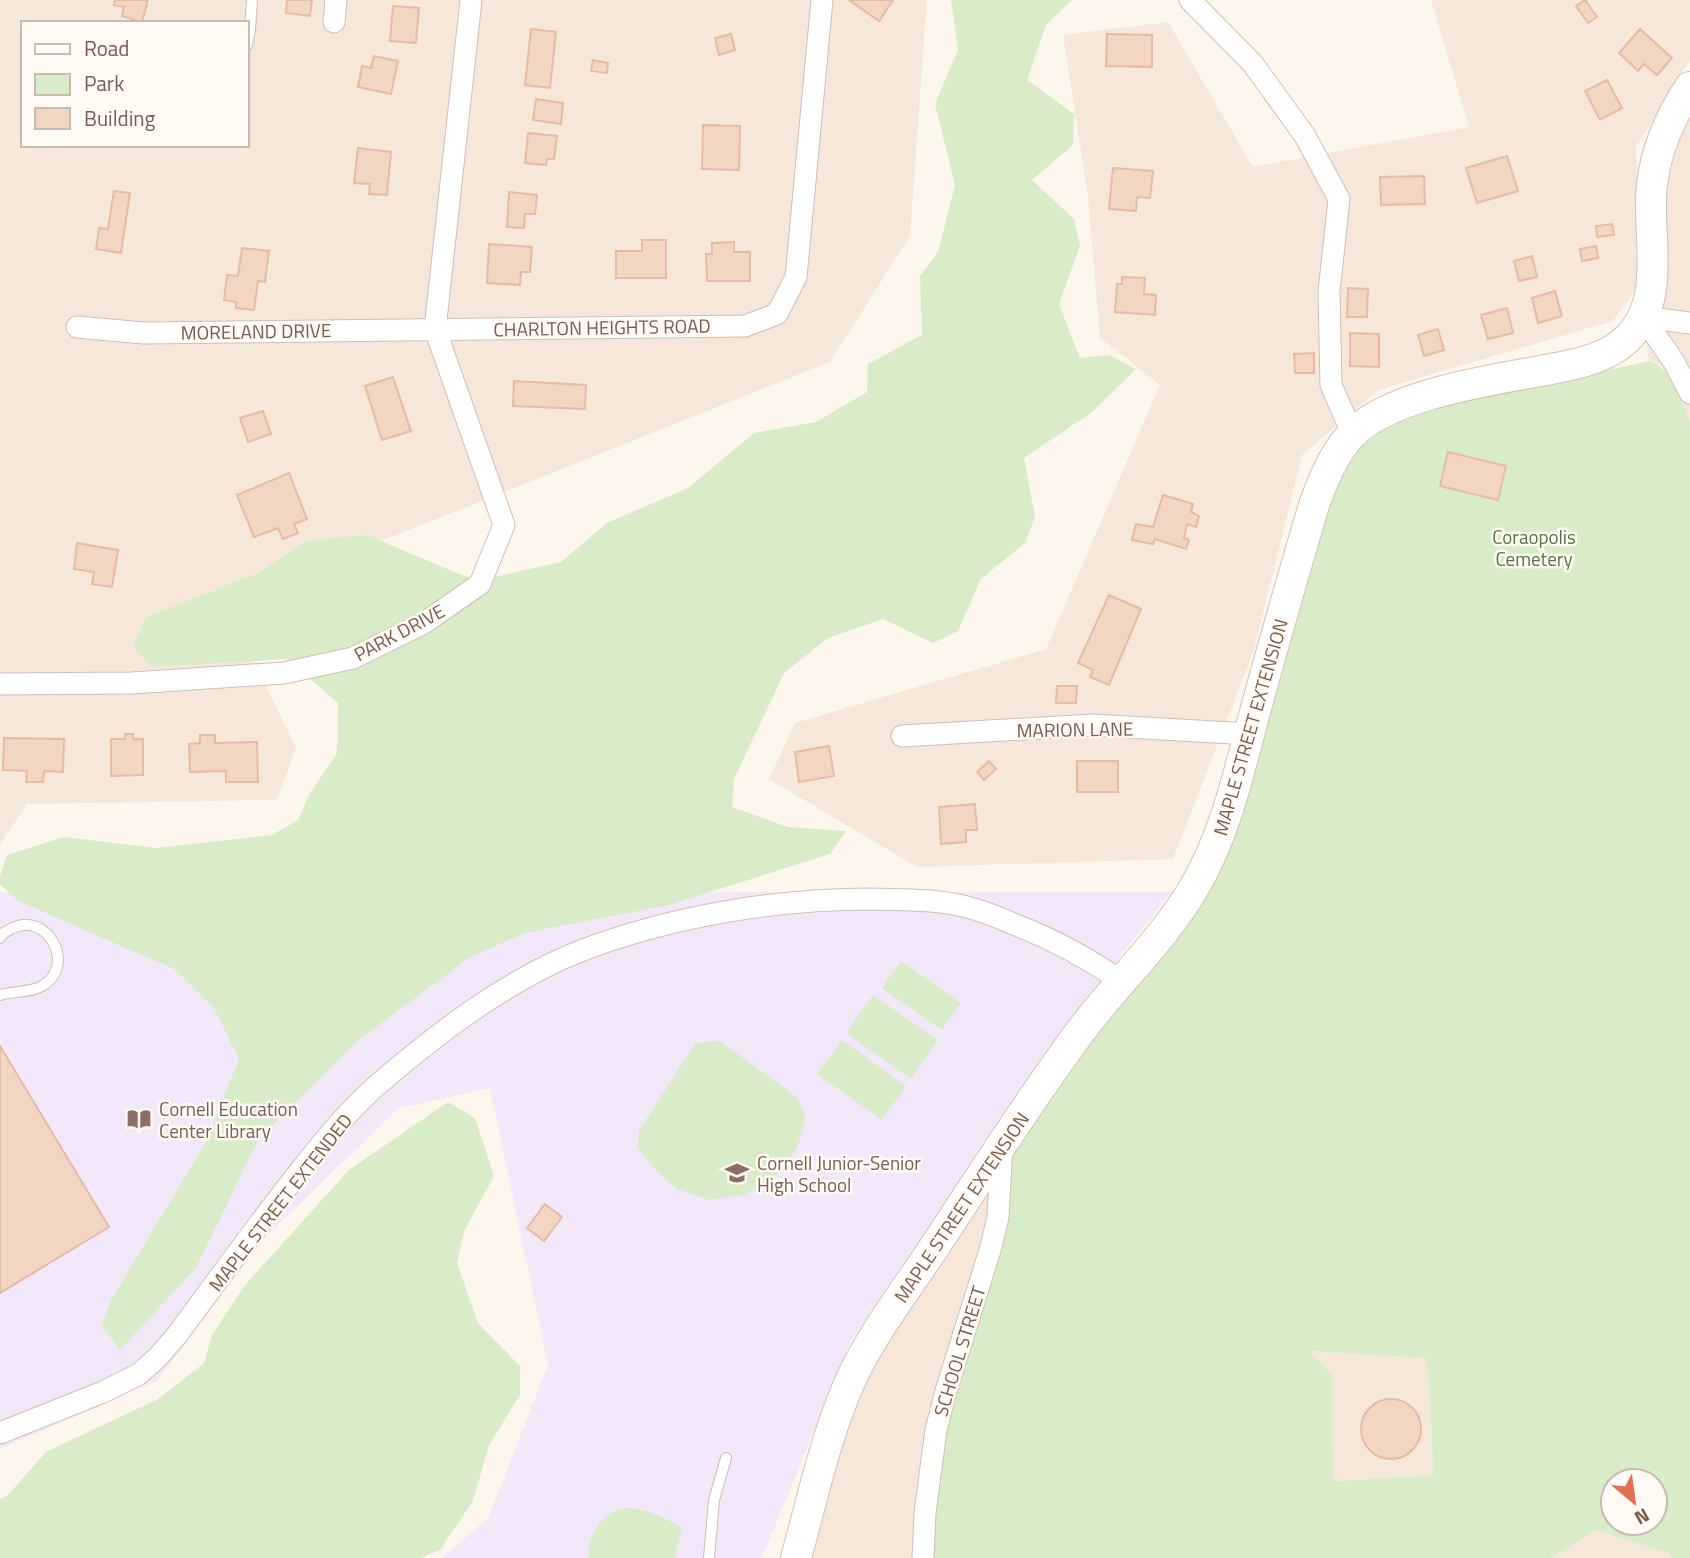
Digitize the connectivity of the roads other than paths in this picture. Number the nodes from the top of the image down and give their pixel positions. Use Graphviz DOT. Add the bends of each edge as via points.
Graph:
graph roads {
  1 [pos="252,0"];
  2 [pos="336,0"];
  3 [pos="471,0"];
  4 [pos="822,0"];
  5 [pos="1195,3"];
  6 [pos="334,22"];
  7 [pos="248,39"];
  8 [pos="1690,87"];
  9 [pos="1643,317"];
  10 [pos="1690,323"];
  11 [pos="77,327"];
  12 [pos="435,329"];
  13 [pos="1690,393"];
  14 [pos="1352,433"];
  15 [pos="0,684"];
  16 [pos="1249,734"];
  17 [pos="902,736"];
  18 [pos="0,937"];
  19 [pos="1121,981"];
  20 [pos="1,992"];
  21 [pos="1002,1146"];
  22 [pos="0,1433"];
  23 [pos="726,1458"];
  24 [pos="709,1558"];
  25 [pos="796,1558"];
  26 [pos="922,1558"];
  1 -- 7 [label="lane"];
  2 -- 6 [label="street"];
  3 -- 12 [label="street"];
  4 -- 12 [label="street, CHARLTON HEIGHTS ROAD" via="796,277 777,314 745,326"];
  5 -- 14 [label="street" via="1254,64 1305,136 1339,200 1329,292 1331,384"];
  8 -- 9 [label="street, MAPLE STREET EXTENSION" via="1670,121 1655,165 1650,209 1652,281"];
  9 -- 10 [label="street"];
  9 -- 13 [label="street"];
  9 -- 14 [label="street, MAPLE STREET EXTENSION" via="1626,340 1595,359 1433,394 1389,410"];
  11 -- 12 [label="street, MORELAND DRIVE" via="144,333"];
  12 -- 15 [label="street, PARK DRIVE" via="504,525 480,584 424,623 353,658 284,673 131,683"];
  14 -- 16 [label="street, MAPLE STREET EXTENSION" via="1330,465 1314,505"];
  16 -- 17 [label="street, MARION LANE" via="1093,725"];
  16 -- 19 [label="street, MAPLE STREET EXTENSION" via="1228,810 1195,888"];
  18 -- 20 [label="lane" via="18,925 36,926 56,947 59,962 42,986"];
  19 -- 21 [label="street, MAPLE STREET EXTENSION"];
  19 -- 22 [label="street, MAPLE STREET EXTENDED" via="1048,937 964,906 923,900 783,903 647,930 582,951 485,1002 373,1089 326,1138 177,1335 139,1374"];
  21 -- 25 [label="street, MAPLE STREET EXTENSION" via="854,1372 832,1429"];
  21 -- 26 [label="street, SCHOOL STREET" via="998,1217 936,1430"];
  23 -- 24 [label="lane" via="714,1500"];
}
